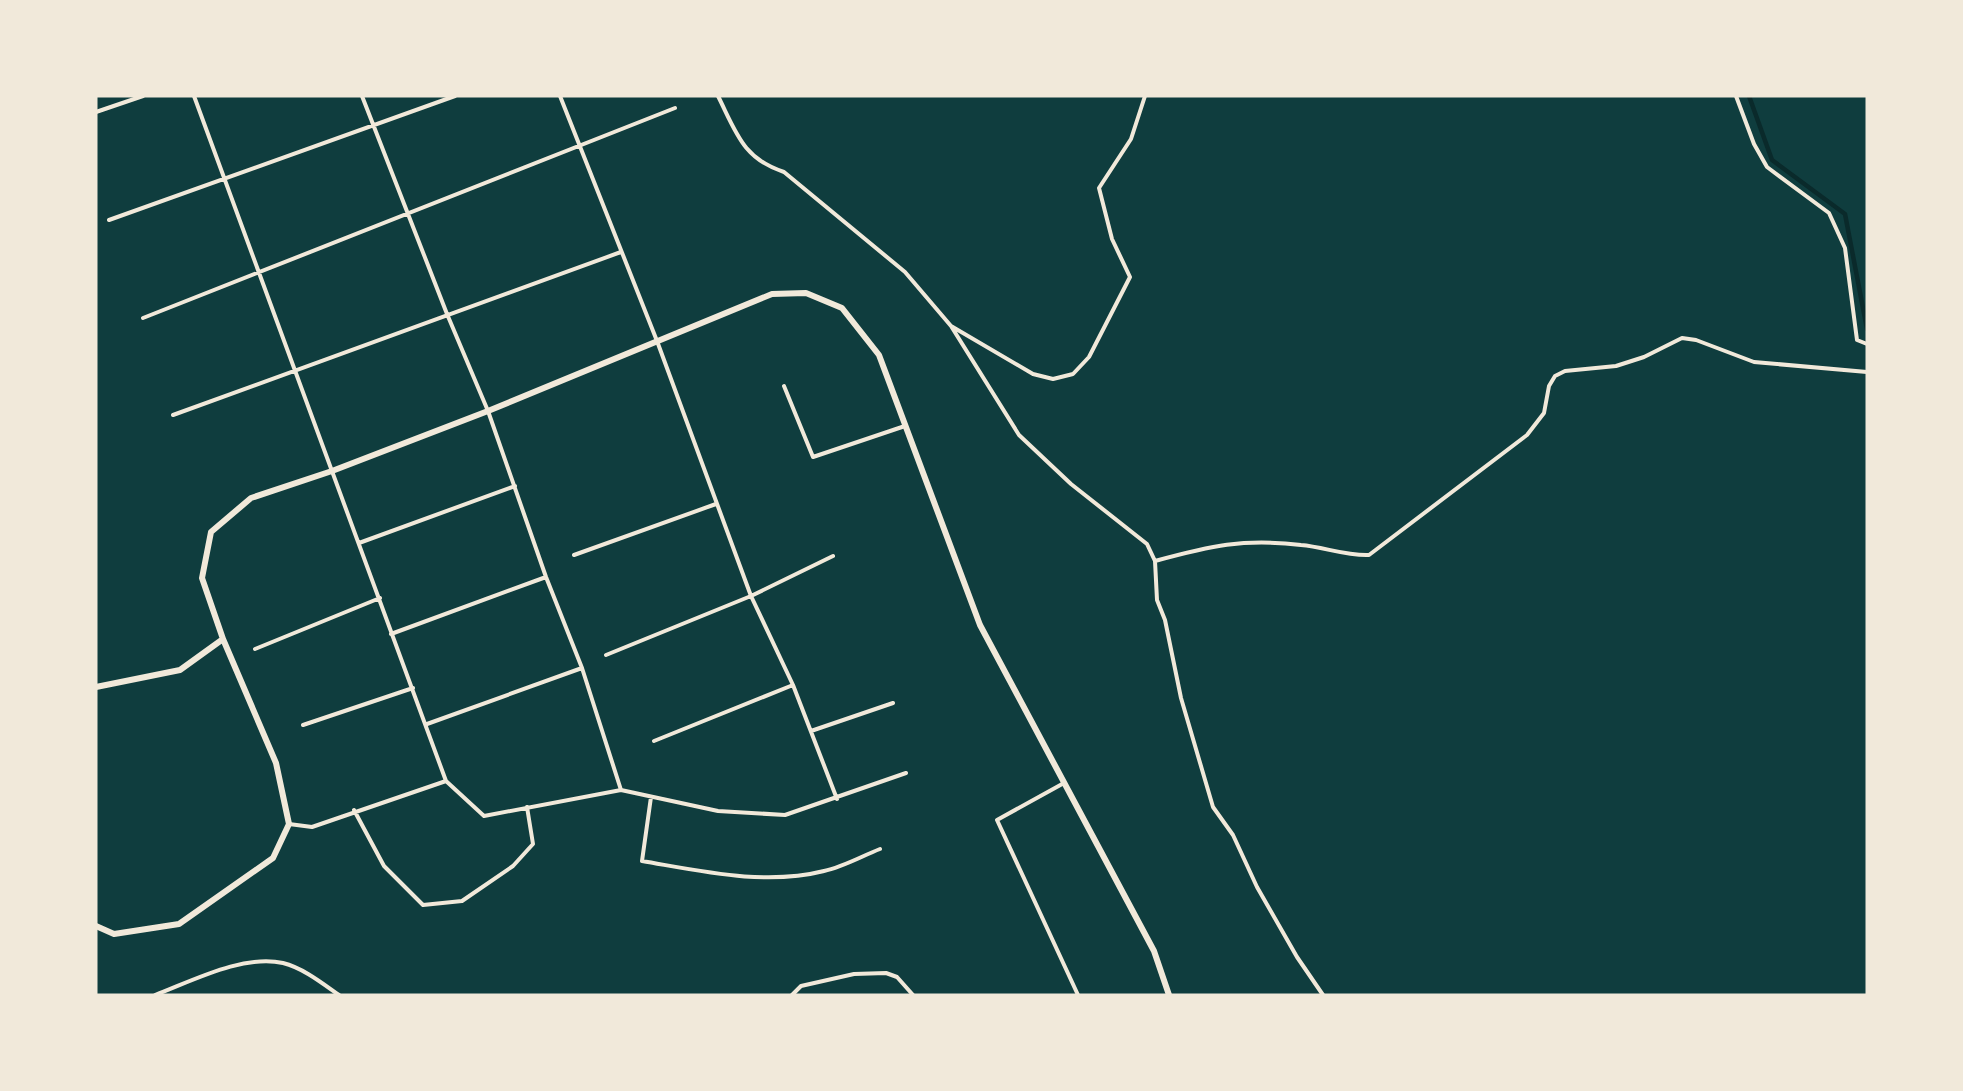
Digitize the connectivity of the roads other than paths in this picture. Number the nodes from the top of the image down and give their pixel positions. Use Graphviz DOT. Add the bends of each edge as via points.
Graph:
graph roads {
  1 [pos="143,96"];
  2 [pos="194,96"];
  3 [pos="362,96"];
  4 [pos="455,96"];
  5 [pos="560,96"];
  6 [pos="718,96"];
  7 [pos="1145,96"];
  8 [pos="1736,96"];
  9 [pos="675,108"];
  10 [pos="96,112"];
  11 [pos="373,125"];
  12 [pos="579,145"];
  13 [pos="224,178"];
  14 [pos="408,213"];
  15 [pos="109,220"];
  16 [pos="621,252"];
  17 [pos="259,272"];
  18 [pos="447,314"];
  19 [pos="143,318"];
  20 [pos="951,326"];
  21 [pos="657,341"];
  22 [pos="1867,344"];
  23 [pos="296,370"];
  24 [pos="1867,372"];
  25 [pos="784,386"];
  26 [pos="488,411"];
  27 [pos="173,415"];
  28 [pos="905,426"];
  29 [pos="332,471"];
  30 [pos="515,486"];
  31 [pos="716,504"];
  32 [pos="359,543"];
  33 [pos="574,555"];
  34 [pos="833,556"];
  35 [pos="1155,561"];
  36 [pos="546,577"];
  37 [pos="751,596"];
  38 [pos="380,598"];
  39 [pos="391,634"];
  40 [pos="224,639"];
  41 [pos="255,649"];
  42 [pos="606,655"];
  43 [pos="582,668"];
  44 [pos="793,685"];
  45 [pos="96,687"];
  46 [pos="413,688"];
  47 [pos="893,703"];
  48 [pos="427,724"];
  49 [pos="303,725"];
  50 [pos="811,731"];
  51 [pos="654,741"];
  52 [pos="906,773"];
  53 [pos="446,781"];
  54 [pos="1064,783"];
  55 [pos="621,790"];
  56 [pos="651,797"];
  57 [pos="837,799"];
  58 [pos="527,807"];
  59 [pos="354,810"];
  60 [pos="289,824"];
  61 [pos="880,849"];
  62 [pos="96,926"];
  63 [pos="155,995"];
  64 [pos="339,995"];
  65 [pos="792,995"];
  66 [pos="914,995"];
  67 [pos="1078,995"];
  68 [pos="1169,995"];
  69 [pos="1323,995"];
  1 -- 10 [label="lane"];
  2 -- 13 [label="lane"];
  3 -- 11 [label="lane"];
  4 -- 11 [label="lane"];
  5 -- 12 [label="lane"];
  6 -- 20 [label="lane" via="748,153 765,166 784,172 874,244 919,286"];
  7 -- 20 [label="lane" via="1131,140 1099,188 1113,239 1130,277 1089,357 1073,374 1053,379 1033,374"];
  8 -- 22 [label="lane" via="1767,167 1829,213 1845,248 1857,340"];
  9 -- 12 [label="lane"];
  11 -- 13 [label="lane"];
  11 -- 14 [label="lane"];
  12 -- 14 [label="lane"];
  12 -- 16 [label="lane"];
  13 -- 15 [label="lane"];
  13 -- 17 [label="lane"];
  14 -- 17 [label="lane"];
  14 -- 18 [label="lane"];
  16 -- 18 [label="lane"];
  16 -- 21 [label="lane"];
  17 -- 19 [label="lane"];
  17 -- 23 [label="lane"];
  18 -- 23 [label="lane"];
  18 -- 26 [label="lane"];
  20 -- 35 [label="lane" via="1019,435 1071,484 1147,544"];
  21 -- 26 [label="street"];
  21 -- 28 [label="street" via="772,294 806,293 842,308 879,356"];
  21 -- 31 [label="lane"];
  23 -- 27 [label="lane"];
  23 -- 29 [label="lane"];
  24 -- 35 [label="lane" via="1754,362 1682,338 1616,366 1555,376 1544,413 1527,435 1369,555 1254,541 1214,544"];
  25 -- 28 [label="lane" via="813,457"];
  26 -- 29 [label="street"];
  26 -- 30 [label="lane"];
  28 -- 54 [label="street" via="981,625"];
  29 -- 32 [label="lane"];
  29 -- 40 [label="street" via="251,498 211,532 202,578"];
  30 -- 32 [label="lane"];
  30 -- 36 [label="lane"];
  31 -- 33 [label="lane"];
  31 -- 37 [label="lane"];
  32 -- 38 [label="lane"];
  34 -- 37 [label="lane"];
  35 -- 69 [label="lane" via="1157,600 1195,753 1214,807 1233,835 1297,957"];
  36 -- 39 [label="lane"];
  36 -- 43 [label="lane"];
  37 -- 42 [label="lane"];
  37 -- 44 [label="lane"];
  38 -- 39 [label="lane"];
  38 -- 41 [label="lane"];
  39 -- 46 [label="lane"];
  40 -- 45 [label="street" via="180,670"];
  40 -- 60 [label="street" via="276,763"];
  43 -- 48 [label="lane"];
  43 -- 55 [label="lane"];
  44 -- 50 [label="lane"];
  44 -- 51 [label="lane"];
  46 -- 48 [label="lane"];
  46 -- 49 [label="lane"];
  47 -- 50 [label="lane"];
  48 -- 53 [label="lane"];
  50 -- 57 [label="lane"];
  52 -- 57 [label="lane"];
  53 -- 58 [label="lane" via="484,816"];
  53 -- 59 [label="lane"];
  54 -- 67 [label="lane" via="997,820"];
  54 -- 68 [label="street" via="1154,951"];
  55 -- 56 [label="lane"];
  55 -- 58 [label="lane"];
  56 -- 57 [label="lane" via="718,811 785,815"];
  56 -- 61 [label="lane" via="642,861 774,878 825,871"];
  58 -- 59 [label="lane" via="533,844 513,866 462,901 423,905 384,866"];
  59 -- 60 [label="lane" via="312,826"];
  60 -- 62 [label="street" via="273,858 179,924 114,934"];
  63 -- 64 [label="lane" via="237,964 281,963 300,970"];
  65 -- 66 [label="lane" via="801,986 886,973 897,977"];
}
